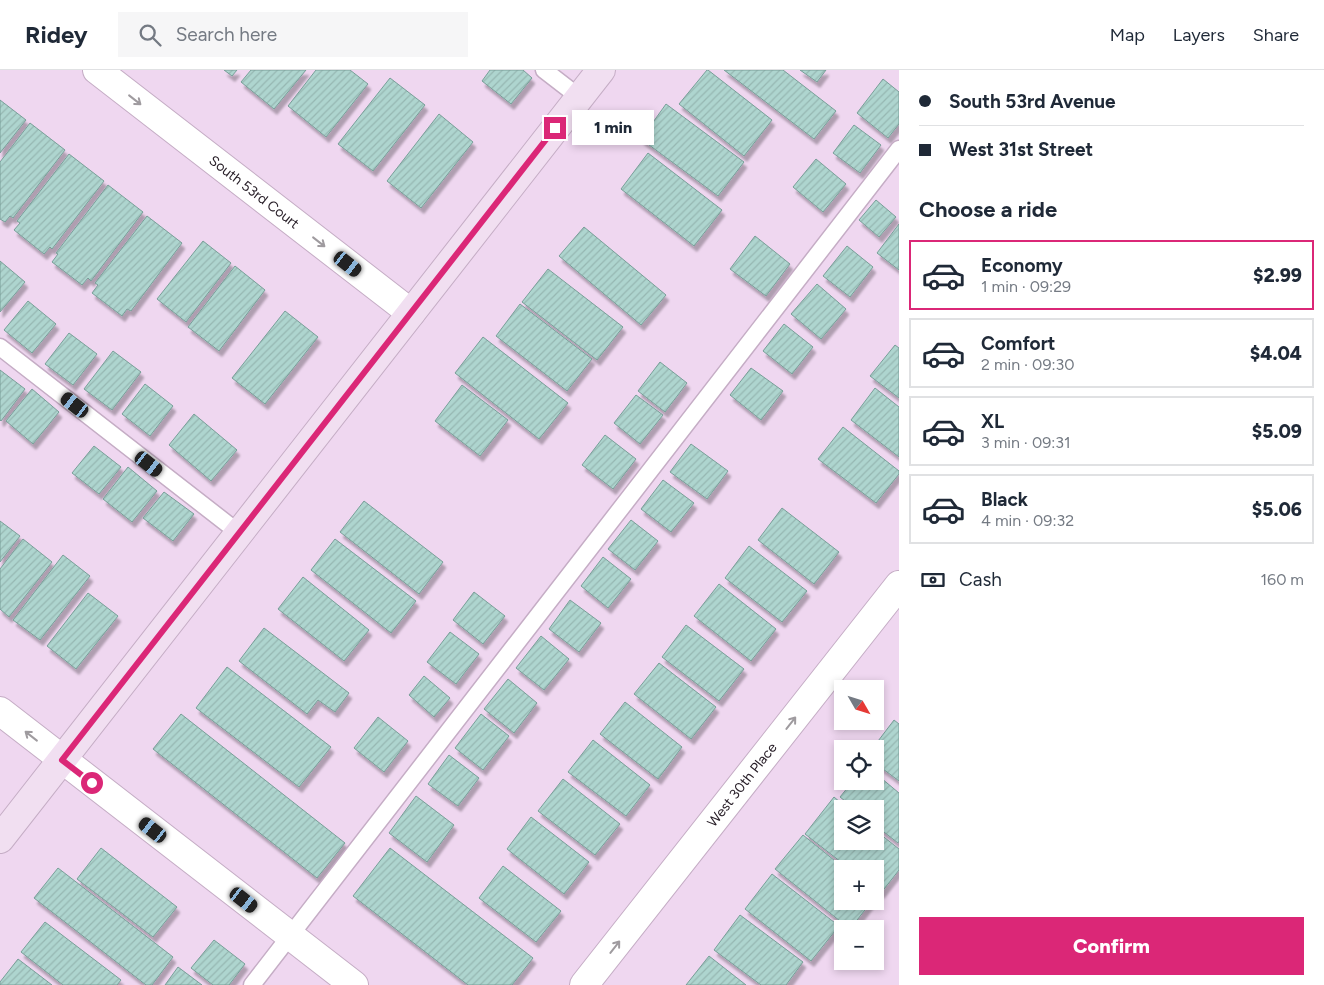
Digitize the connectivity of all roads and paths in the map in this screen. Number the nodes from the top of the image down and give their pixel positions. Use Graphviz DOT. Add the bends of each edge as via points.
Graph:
graph roads {
  1 [pos="97,70"];
  2 [pos="544,70"];
  3 [pos="601,70"];
  4 [pos="579,97"];
  5 [pos="899,149"];
  6 [pos="411,313"];
  7 [pos="0,347"];
  8 [pos="239,533"];
  9 [pos="899,585"];
  10 [pos="0,711"];
  11 [pos="62,760"];
  12 [pos="0,839"];
  13 [pos="290,936"];
  14 [pos="252,985"];
  15 [pos="354,985"];
  16 [pos="584,985"];
  1 -- 6 [label="street, South 53rd Court, one-way"];
  2 -- 4 [label="lane"];
  3 -- 4 [label="main road"];
  4 -- 6 [label="main road"];
  5 -- 13 [label="lane"];
  6 -- 8 [label="main road"];
  7 -- 8 [label="lane"];
  8 -- 11 [label="main road"];
  16 -- 9 [label="street, West 30th Place, one-way"];
  11 -- 10 [label="street, one-way"];
  11 -- 12 [label="main road"];
  11 -- 13 [label="street"];
  13 -- 14 [label="lane"];
  13 -- 15 [label="street"];
}
